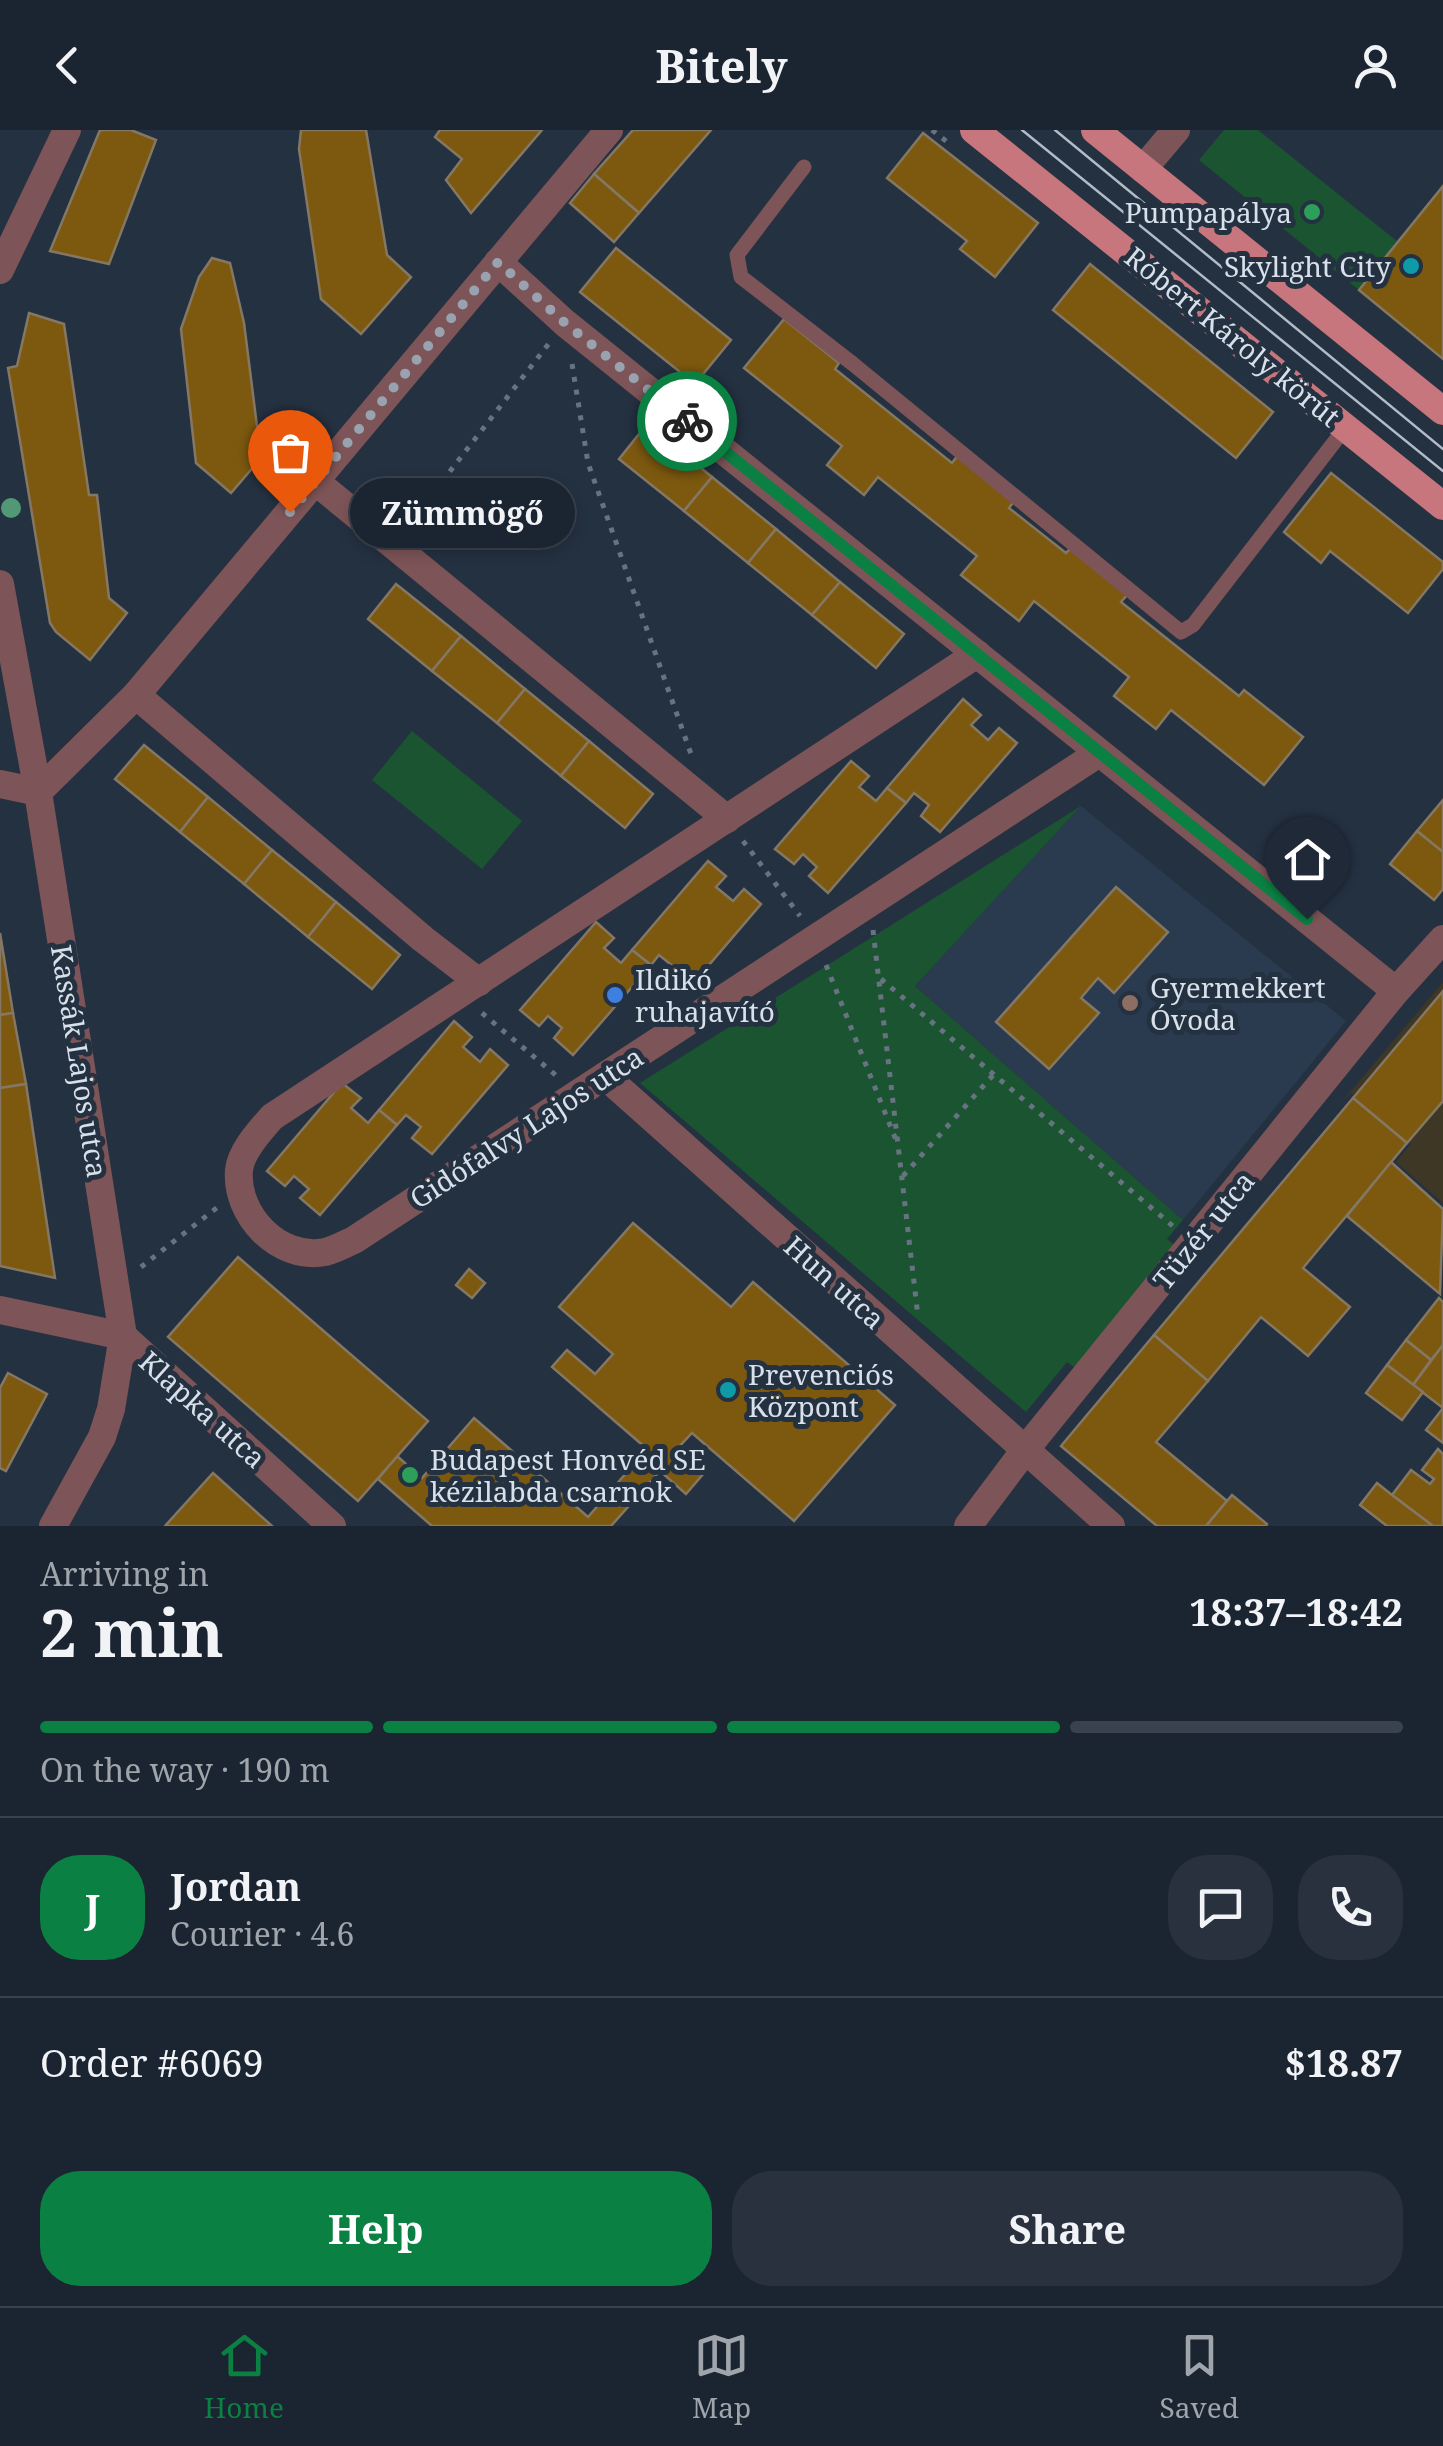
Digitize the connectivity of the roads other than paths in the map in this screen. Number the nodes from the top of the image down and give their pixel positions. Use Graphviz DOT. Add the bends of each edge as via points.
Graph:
graph roads {
  1 [pos="67,130"];
  2 [pos="609,130"];
  3 [pos="974,130"];
  4 [pos="1095,130"];
  5 [pos="1176,130"];
  6 [pos="804,167"];
  7 [pos="1143,170"];
  8 [pos="498,262"];
  9 [pos="0,270"];
  10 [pos="1443,411"];
  11 [pos="1346,426"];
  12 [pos="315,481"];
  13 [pos="1443,506"];
  14 [pos="0,584"];
  15 [pos="977,654"];
  16 [pos="136,695"];
  17 [pos="1098,753"];
  18 [pos="0,784"];
  19 [pos="38,792"];
  20 [pos="718,812"];
  21 [pos="1443,939"];
  22 [pos="470,988"];
  23 [pos="1396,991"];
  24 [pos="605,1076"];
  25 [pos="0,1310"];
  26 [pos="123,1336"];
  27 [pos="1025,1450"];
  28 [pos="52,1526"];
  29 [pos="332,1526"];
  30 [pos="968,1526"];
  31 [pos="1111,1526"];
  1 -- 9 [label="street"];
  2 -- 8 [label="street"];
  3 -- 11 [label="main road, Róbert Károly körút"];
  4 -- 7 [label="main road"];
  5 -- 7 [label="street"];
  6 -- 11 [label="lane" via="737,256 742,276 1181,632 1193,626"];
  7 -- 10 [label="main road"];
  8 -- 12 [label="street"];
  8 -- 15 [label="street"];
  11 -- 13 [label="main road, Róbert Károly körút"];
  12 -- 16 [label="street"];
  12 -- 20 [label="street"];
  14 -- 19 [label="street, Kassák Lajos utca"];
  15 -- 17 [label="street"];
  15 -- 20 [label="street"];
  16 -- 19 [label="street"];
  16 -- 22 [label="street" via="423,938"];
  17 -- 23 [label="street"];
  17 -- 24 [label="street, Gidófalvy Lajos utca"];
  18 -- 19 [label="street"];
  19 -- 26 [label="street, Kassák Lajos utca"];
  20 -- 22 [label="street"];
  21 -- 23 [label="street, Tüzér utca"];
  22 -- 24 [label="street, Gidófalvy Lajos utca" via="272,1117 252,1142 239,1167 241,1188 251,1217 272,1241 298,1252 325,1252 354,1240"];
  23 -- 27 [label="street, Tüzér utca"];
  24 -- 27 [label="street, Hun utca"];
  25 -- 26 [label="street, Klapka utca"];
  26 -- 28 [label="street, Kassák Lajos utca" via="102,1437"];
  26 -- 29 [label="street, Klapka utca"];
  27 -- 30 [label="street, Tüzér utca"];
  27 -- 31 [label="street, Hun utca"];
}
